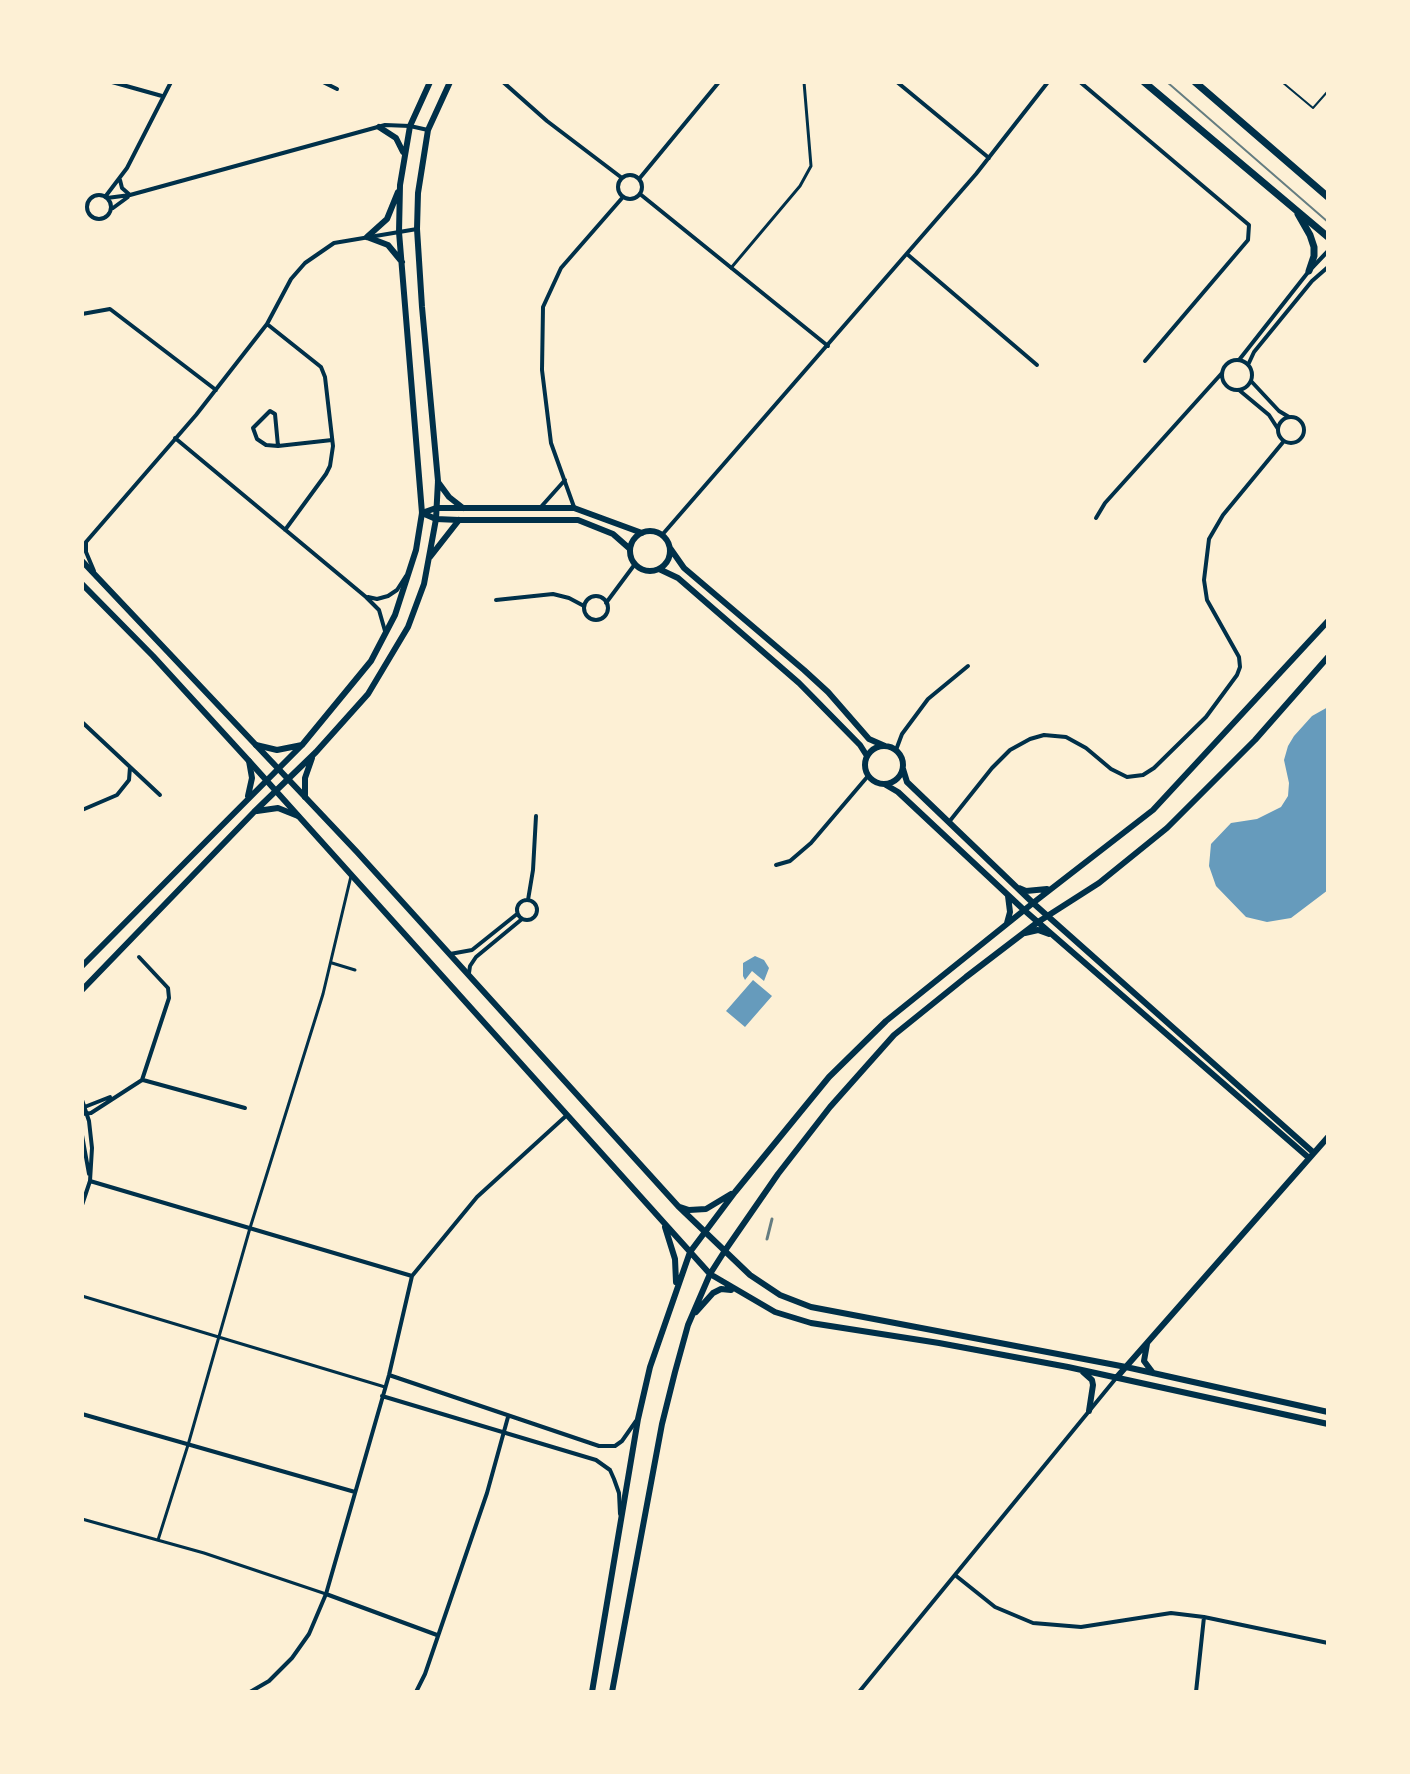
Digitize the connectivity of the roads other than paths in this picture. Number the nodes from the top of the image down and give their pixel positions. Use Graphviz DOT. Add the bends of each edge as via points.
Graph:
graph roads {
  1 [pos="112,82"];
  2 [pos="171,82"];
  3 [pos="323,82"];
  4 [pos="430,82"];
  5 [pos="453,82"];
  6 [pos="503,82"];
  7 [pos="719,82"];
  8 [pos="804,82"];
  9 [pos="897,82"];
  10 [pos="1048,82"];
  11 [pos="1080,82"];
  12 [pos="1144,82"];
  13 [pos="1195,82"];
  14 [pos="1282,82"];
  15 [pos="337,89"];
  16 [pos="1328,91"];
  17 [pos="162,96"];
  18 [pos="410,126"];
  19 [pos="379,127"];
  20 [pos="428,130"];
  21 [pos="404,155"];
  22 [pos="989,158"];
  23 [pos="622,178"];
  24 [pos="639,179"];
  25 [pos="120,180"];
  26 [pos="400,185"];
  27 [pos="640,194"];
  28 [pos="130,195"];
  29 [pos="106,197"];
  30 [pos="623,197"];
  31 [pos="1328,197"];
  32 [pos="89,199"];
  33 [pos="82,200"];
  34 [pos="111,209"];
  35 [pos="1295,209"];
  36 [pos="82,214"];
  37 [pos="89,215"];
  38 [pos="417,229"];
  39 [pos="399,232"];
  40 [pos="367,237"];
  41 [pos="1328,237"];
  42 [pos="1328,251"];
  43 [pos="907,254"];
  44 [pos="403,266"];
  45 [pos="1328,267"];
  46 [pos="731,268"];
  47 [pos="1309,271"];
  48 [pos="84,313"];
  49 [pos="267,324"];
  50 [pos="828,346"];
  51 [pos="1239,360"];
  52 [pos="1145,361"];
  53 [pos="1037,365"];
  54 [pos="1248,365"];
  55 [pos="1222,373"];
  56 [pos="1251,381"];
  57 [pos="216,390"];
  58 [pos="1239,390"];
  59 [pos="1289,417"];
  60 [pos="1278,429"];
  61 [pos="175,438"];
  62 [pos="332,440"];
  63 [pos="1284,441"];
  64 [pos="278,446"];
  65 [pos="565,480"];
  66 [pos="438,481"];
  67 [pos="436,508"];
  68 [pos="463,508"];
  69 [pos="540,508"];
  70 [pos="574,508"];
  71 [pos="422,513"];
  72 [pos="1096,518"];
  73 [pos="436,519"];
  74 [pos="459,520"];
  75 [pos="285,530"];
  76 [pos="642,533"];
  77 [pos="662,535"];
  78 [pos="670,548"];
  79 [pos="630,549"];
  80 [pos="428,560"];
  81 [pos="82,561"];
  82 [pos="635,564"];
  83 [pos="659,569"];
  84 [pos="410,570"];
  85 [pos="97,577"];
  86 [pos="82,584"];
  87 [pos="366,597"];
  88 [pos="496,600"];
  89 [pos="606,603"];
  90 [pos="584,606"];
  91 [pos="1328,621"];
  92 [pos="386,635"];
  93 [pos="1328,657"];
  94 [pos="968,666"];
  95 [pos="82,722"];
  96 [pos="256,745"];
  97 [pos="302,745"];
  98 [pos="885,746"];
  99 [pos="896,750"];
  100 [pos="316,752"];
  101 [pos="867,756"];
  102 [pos="249,761"];
  103 [pos="130,767"];
  104 [pos="279,768"];
  105 [pos="903,769"];
  106 [pos="868,776"];
  107 [pos="288,778"];
  108 [pos="266,779"];
  109 [pos="886,785"];
  110 [pos="276,791"];
  111 [pos="160,795"];
  112 [pos="247,797"];
  113 [pos="305,797"];
  114 [pos="82,810"];
  115 [pos="254,812"];
  116 [pos="298,816"];
  117 [pos="536,816"];
  118 [pos="949,822"];
  119 [pos="776,865"];
  120 [pos="351,875"];
  121 [pos="1016,887"];
  122 [pos="1050,889"];
  123 [pos="1008,896"];
  124 [pos="528,900"];
  125 [pos="1033,903"];
  126 [pos="1064,905"];
  127 [pos="1024,910"];
  128 [pos="517,914"];
  129 [pos="1047,916"];
  130 [pos="522,919"];
  131 [pos="1038,922"];
  132 [pos="1007,923"];
  133 [pos="1058,926"];
  134 [pos="1022,934"];
  135 [pos="1053,936"];
  136 [pos="450,954"];
  137 [pos="139,957"];
  138 [pos="331,963"];
  139 [pos="82,966"];
  140 [pos="355,970"];
  141 [pos="469,976"];
  142 [pos="82,990"];
  143 [pos="142,1080"];
  144 [pos="116,1095"];
  145 [pos="84,1108"];
  146 [pos="245,1108"];
  147 [pos="569,1114"];
  148 [pos="82,1135"];
  149 [pos="1328,1137"];
  150 [pos="1312,1155"];
  151 [pos="90,1181"];
  152 [pos="735,1192"];
  153 [pos="82,1205"];
  154 [pos="678,1206"];
  155 [pos="657,1213"];
  156 [pos="250,1228"];
  157 [pos="704,1233"];
  158 [pos="690,1252"];
  159 [pos="724,1252"];
  160 [pos="710,1274"];
  161 [pos="412,1276"];
  162 [pos="675,1291"];
  163 [pos="740,1293"];
  164 [pos="82,1296"];
  165 [pos="688,1325"];
  166 [pos="219,1337"];
  167 [pos="1148,1342"];
  168 [pos="1126,1367"];
  169 [pos="1080,1370"];
  170 [pos="1153,1373"];
  171 [pos="389,1375"];
  172 [pos="1117,1377"];
  173 [pos="385,1387"];
  174 [pos="382,1396"];
  175 [pos="1089,1411"];
  176 [pos="1328,1412"];
  177 [pos="82,1414"];
  178 [pos="508,1417"];
  179 [pos="638,1419"];
  180 [pos="1328,1424"];
  181 [pos="504,1432"];
  182 [pos="188,1445"];
  183 [pos="355,1492"];
  184 [pos="82,1519"];
  185 [pos="620,1520"];
  186 [pos="158,1540"];
  187 [pos="955,1575"];
  188 [pos="326,1594"];
  189 [pos="1204,1617"];
  190 [pos="437,1635"];
  191 [pos="1328,1643"];
  192 [pos="864,1686"];
  193 [pos="250,1692"];
  194 [pos="416,1692"];
  195 [pos="592,1692"];
  196 [pos="612,1692"];
  197 [pos="859,1692"];
  198 [pos="871,1692"];
  199 [pos="1196,1692"];
  1 -- 17 [label="street"];
  2 -- 17 [label="street"];
  3 -- 15 [label="street"];
  4 -- 18 [label="street"];
  5 -- 20 [label="street"];
  6 -- 23 [label="street"];
  7 -- 24 [label="street"];
  8 -- 46 [label="street" via="811,166"];
  9 -- 22 [label="street"];
  10 -- 22 [label="street"];
  11 -- 52 [label="street" via="1249,225 1248,240"];
  12 -- 35 [label="main road"];
  13 -- 31 [label="main road"];
  14 -- 16 [label="lane" via="1313,108"];
  17 -- 25 [label="street"];
  18 -- 19 [label="street"];
  18 -- 20 [label="street"];
  18 -- 21 [label="street"];
  19 -- 21 [label="street" via="396,138"];
  19 -- 28 [label="street"];
  20 -- 38 [label="street"];
  21 -- 26 [label="street"];
  22 -- 43 [label="street"];
  23 -- 24 [label="street"];
  23 -- 30 [label="street" via="618,185"];
  24 -- 27 [label="street"];
  25 -- 28 [label="street"];
  25 -- 29 [label="street"];
  26 -- 39 [label="street"];
  26 -- 40 [label="street" via="387,219"];
  27 -- 30 [label="street" via="632,200"];
  27 -- 46 [label="street"];
  28 -- 29 [label="street"];
  28 -- 34 [label="street"];
  29 -- 32 [label="street"];
  29 -- 34 [label="street"];
  30 -- 65 [label="street" via="561,268 543,307 542,370 549,431"];
  32 -- 33 [label="street"];
  32 -- 37 [label="street"];
  34 -- 37 [label="street" via="101,220"];
  35 -- 41 [label="main road"];
  35 -- 47 [label="main road" via="1314,247"];
  36 -- 37 [label="street"];
  38 -- 39 [label="street"];
  38 -- 66 [label="street"];
  39 -- 40 [label="street"];
  39 -- 44 [label="street"];
  40 -- 44 [label="street" via="388,245"];
  40 -- 49 [label="street" via="334,243 305,263"];
  42 -- 47 [label="street"];
  43 -- 50 [label="street"];
  43 -- 53 [label="street"];
  44 -- 71 [label="street"];
  45 -- 54 [label="street"];
  46 -- 50 [label="street"];
  47 -- 51 [label="street"];
  48 -- 57 [label="street" via="110,309"];
  49 -- 57 [label="street"];
  49 -- 62 [label="street" via="321,367"];
  50 -- 77 [label="street"];
  51 -- 54 [label="street"];
  51 -- 55 [label="street" via="1230,361"];
  54 -- 56 [label="street"];
  55 -- 58 [label="street" via="1228,387"];
  55 -- 72 [label="street"];
  56 -- 58 [label="street"];
  56 -- 59 [label="street"];
  57 -- 61 [label="street"];
  58 -- 60 [label="street"];
  59 -- 60 [label="street"];
  59 -- 63 [label="street" via="1301,421 1304,433 1296,442"];
  60 -- 63 [label="street"];
  61 -- 75 [label="street"];
  61 -- 85 [label="street" via="86,542"];
  62 -- 64 [label="street"];
  62 -- 75 [label="street" via="330,466"];
  63 -- 118 [label="street" via="1209,539 1207,600 1240,667 1206,717 1154,768 1127,777 1066,737 1030,739 1010,750"];
  64 -- 64 [label="street" via="266,445 253,433 255,423 270,411 275,414"];
  65 -- 69 [label="street"];
  65 -- 70 [label="street"];
  66 -- 67 [label="street"];
  66 -- 68 [label="street"];
  67 -- 68 [label="street"];
  67 -- 71 [label="street"];
  67 -- 73 [label="street"];
  68 -- 69 [label="street"];
  69 -- 70 [label="street"];
  70 -- 76 [label="street"];
  71 -- 73 [label="street"];
  71 -- 84 [label="street"];
  73 -- 74 [label="street"];
  73 -- 80 [label="street"];
  74 -- 79 [label="street" via="578,520 613,534"];
  74 -- 80 [label="street"];
  75 -- 87 [label="street"];
  76 -- 77 [label="street"];
  76 -- 79 [label="street"];
  77 -- 78 [label="street"];
  78 -- 83 [label="street" via="668,561"];
  78 -- 98 [label="street" via="684,568 828,692 869,739"];
  79 -- 82 [label="street"];
  80 -- 100 [label="street" via="408,627 391,659 368,694"];
  81 -- 85 [label="street"];
  82 -- 83 [label="street" via="647,571"];
  82 -- 89 [label="street"];
  83 -- 101 [label="street" via="678,578 799,683"];
  84 -- 87 [label="street" via="388,596"];
  84 -- 92 [label="street"];
  85 -- 96 [label="street"];
  86 -- 102 [label="street"];
  87 -- 92 [label="street" via="379,610"];
  88 -- 90 [label="street" via="553,594"];
  89 -- 90 [label="street" via="596,596"];
  89 -- 90 [label="street" via="607,613 597,620 586,615"];
  91 -- 122 [label="street" via="1153,810"];
  92 -- 97 [label="street"];
  93 -- 126 [label="street" via="1167,828"];
  94 -- 99 [label="street" via="928,699"];
  95 -- 103 [label="street"];
  96 -- 97 [label="street" via="277,750"];
  96 -- 104 [label="street"];
  97 -- 104 [label="street"];
  98 -- 99 [label="street"];
  98 -- 101 [label="street"];
  99 -- 105 [label="street"];
  100 -- 107 [label="street"];
  100 -- 113 [label="street" via="307,767"];
  101 -- 106 [label="street"];
  102 -- 108 [label="street"];
  102 -- 112 [label="street"];
  103 -- 111 [label="street"];
  103 -- 114 [label="street" via="129,780 117,795"];
  104 -- 107 [label="street"];
  104 -- 108 [label="street"];
  105 -- 109 [label="street"];
  105 -- 118 [label="street" via="907,782"];
  106 -- 109 [label="street"];
  106 -- 119 [label="street" via="811,843 790,861"];
  107 -- 110 [label="street"];
  107 -- 113 [label="street"];
  108 -- 110 [label="street"];
  108 -- 112 [label="street"];
  109 -- 123 [label="street"];
  110 -- 115 [label="street"];
  110 -- 116 [label="street"];
  112 -- 139 [label="street"];
  113 -- 136 [label="street"];
  115 -- 116 [label="street" via="278,808"];
  115 -- 142 [label="street"];
  116 -- 120 [label="street"];
  117 -- 124 [label="street"];
  118 -- 121 [label="street"];
  120 -- 138 [label="street"];
  120 -- 147 [label="street"];
  121 -- 122 [label="street"];
  121 -- 125 [label="street"];
  122 -- 125 [label="street"];
  123 -- 127 [label="street"];
  123 -- 132 [label="street"];
  124 -- 128 [label="street" via="519,904"];
  124 -- 130 [label="street" via="537,913"];
  125 -- 127 [label="street"];
  125 -- 129 [label="street"];
  126 -- 129 [label="street"];
  126 -- 133 [label="street"];
  127 -- 131 [label="street"];
  127 -- 132 [label="street"];
  128 -- 130 [label="street"];
  128 -- 136 [label="street" via="472,950"];
  129 -- 131 [label="street"];
  129 -- 133 [label="street"];
  130 -- 141 [label="street" via="476,957"];
  131 -- 134 [label="street"];
  131 -- 135 [label="street"];
  132 -- 152 [label="street" via="848,1058"];
  133 -- 150 [label="street"];
  134 -- 135 [label="street" via="1038,930"];
  134 -- 159 [label="street" via="894,1035 830,1107"];
  135 -- 150 [label="street"];
  136 -- 141 [label="street"];
  137 -- 143 [label="street" via="168,988 169,998"];
  138 -- 140 [label="street"];
  138 -- 156 [label="street"];
  141 -- 154 [label="street"];
  143 -- 144 [label="street"];
  143 -- 146 [label="street"];
  144 -- 145 [label="street"];
  144 -- 145 [label="street"];
  145 -- 151 [label="street" via="92,1148"];
  147 -- 155 [label="street"];
  147 -- 161 [label="street" via="477,1197"];
  148 -- 151 [label="street"];
  149 -- 150 [label="street"];
  150 -- 167 [label="street"];
  151 -- 153 [label="street"];
  151 -- 156 [label="street"];
  152 -- 154 [label="street" via="706,1209"];
  152 -- 157 [label="street"];
  154 -- 157 [label="street"];
  155 -- 158 [label="street"];
  155 -- 162 [label="street" via="675,1259"];
  156 -- 161 [label="street"];
  156 -- 166 [label="street"];
  157 -- 158 [label="street"];
  157 -- 159 [label="street"];
  158 -- 160 [label="street"];
  158 -- 162 [label="street"];
  159 -- 160 [label="street"];
  159 -- 168 [label="street" via="780,1295 811,1307"];
  160 -- 163 [label="street"];
  160 -- 165 [label="street"];
  161 -- 171 [label="street"];
  162 -- 179 [label="street"];
  163 -- 165 [label="street" via="713,1293"];
  163 -- 169 [label="street" via="811,1323"];
  164 -- 166 [label="street"];
  165 -- 196 [label="street" via="662,1424"];
  166 -- 173 [label="street"];
  166 -- 182 [label="street"];
  167 -- 168 [label="street"];
  167 -- 170 [label="street" via="1144,1361"];
  168 -- 170 [label="street"];
  168 -- 172 [label="street"];
  169 -- 172 [label="street"];
  169 -- 175 [label="street" via="1093,1385"];
  170 -- 176 [label="street"];
  171 -- 173 [label="street"];
  171 -- 178 [label="street"];
  172 -- 175 [label="street"];
  172 -- 180 [label="street"];
  173 -- 174 [label="street"];
  174 -- 181 [label="street"];
  174 -- 183 [label="street"];
  175 -- 187 [label="street"];
  177 -- 182 [label="street"];
  178 -- 179 [label="street" via="607,1447 622,1441"];
  178 -- 181 [label="street"];
  179 -- 185 [label="street"];
  181 -- 185 [label="street" via="603,1464 619,1493"];
  181 -- 190 [label="street"];
  182 -- 183 [label="street"];
  182 -- 186 [label="street"];
  183 -- 188 [label="street"];
  184 -- 186 [label="street"];
  185 -- 195 [label="street"];
  186 -- 188 [label="street"];
  187 -- 189 [label="street" via="995,1607 1033,1623 1081,1627 1171,1613"];
  187 -- 192 [label="street"];
  188 -- 190 [label="street"];
  188 -- 193 [label="street" via="292,1658"];
  189 -- 191 [label="street"];
  189 -- 199 [label="street"];
  190 -- 194 [label="street"];
  192 -- 197 [label="street"];
  192 -- 198 [label="street"];
}
